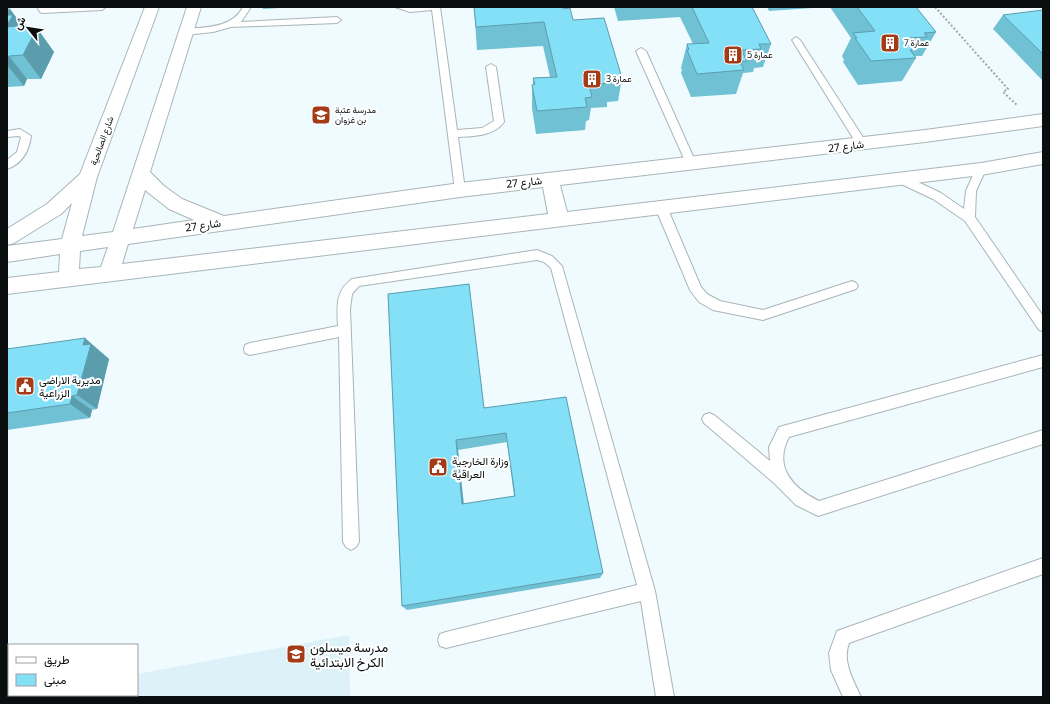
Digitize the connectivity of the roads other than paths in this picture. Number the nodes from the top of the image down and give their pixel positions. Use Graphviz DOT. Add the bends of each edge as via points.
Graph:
graph roads {
  1 [pos="41,7"];
  2 [pos="96,7"];
  3 [pos="102,7"];
  4 [pos="152,7"];
  5 [pos="194,7"];
  6 [pos="247,7"];
  7 [pos="399,7"];
  8 [pos="436,7"];
  9 [pos="337,20"];
  10 [pos="232,25"];
  11 [pos="186,32"];
  12 [pos="796,40"];
  13 [pos="641,51"];
  14 [pos="491,67"];
  15 [pos="1038,120"];
  16 [pos="7,134"];
  17 [pos="454,134"];
  18 [pos="862,144"];
  19 [pos="1043,158"];
  20 [pos="691,163"];
  21 [pos="7,165"];
  22 [pos="981,169"];
  23 [pos="142,174"];
  24 [pos="88,178"];
  25 [pos="550,179"];
  26 [pos="901,179"];
  27 [pos="460,190"];
  28 [pos="661,207"];
  29 [pos="969,218"];
  30 [pos="559,219"];
  31 [pos="222,222"];
  32 [pos="121,237"];
  33 [pos="7,238"];
  34 [pos="70,245"];
  35 [pos="7,254"];
  36 [pos="109,274"];
  37 [pos="69,279"];
  38 [pos="7,286"];
  39 [pos="852,286"];
  40 [pos="1043,326"];
  41 [pos="345,330"];
  42 [pos="250,348"];
  43 [pos="1043,361"];
  44 [pos="709,419"];
  45 [pos="1043,437"];
  46 [pos="780,478"];
  47 [pos="351,542"];
  48 [pos="1043,566"];
  49 [pos="647,591"];
  50 [pos="446,640"];
  51 [pos="665,697"];
  52 [pos="852,697"];
  1 -- 2 [label="lane" via="43,10 57,10"];
  2 -- 3 [label="lane"];
  4 -- 24 [label="main road, شارع الصالحية"];
  5 -- 11 [label="main road"];
  6 -- 10 [label="lane" via="244,17"];
  7 -- 8 [label="lane"];
  8 -- 17 [label="lane"];
  9 -- 10 [label="lane"];
  10 -- 11 [label="lane"];
  11 -- 23 [label="main road"];
  12 -- 18 [label="lane"];
  13 -- 20 [label="lane"];
  14 -- 17 [label="lane" via="499,122 487,130"];
  15 -- 18 [label="main road, شارع 27"];
  16 -- 21 [label="lane" via="20,132 26,136 25,145 17,160"];
  17 -- 27 [label="lane"];
  18 -- 20 [label="main road, شارع 27"];
  19 -- 22 [label="main road"];
  20 -- 25 [label="main road, شارع 27"];
  22 -- 26 [label="main road"];
  22 -- 29 [label="lane" via="971,191"];
  23 -- 31 [label="main road" via="152,187 182,208"];
  23 -- 32 [label="main road"];
  24 -- 33 [label="main road" via="54,209"];
  24 -- 34 [label="main road, شارع الصالحية"];
  25 -- 27 [label="main road, شارع 27"];
  25 -- 30 [label="main road"];
  26 -- 28 [label="main road"];
  26 -- 29 [label="lane" via="936,196"];
  27 -- 31 [label="main road, شارع 27"];
  28 -- 30 [label="main road"];
  28 -- 39 [label="lane" via="696,290 703,298 717,306 763,314"];
  29 -- 40 [label="lane"];
  30 -- 36 [label="main road"];
  31 -- 32 [label="main road, شارع 27"];
  32 -- 34 [label="main road, شارع 27"];
  32 -- 36 [label="main road"];
  34 -- 35 [label="main road, شارع 27"];
  34 -- 37 [label="main road, شارع الصالحية"];
  36 -- 37 [label="main road"];
  37 -- 38 [label="main road"];
  41 -- 42 [label="lane"];
  41 -- 47 [label="lane"];
  41 -- 49 [label="lane" via="344,294 356,282 537,255 548,259 556,266"];
  43 -- 46 [label="lane" via="784,432 776,447"];
  44 -- 46 [label="lane"];
  45 -- 46 [label="lane" via="818,510 800,500"];
  48 -- 52 [label="lane" via="843,637 837,653 840,670"];
  49 -- 50 [label="lane"];
  49 -- 51 [label="lane"];
}
